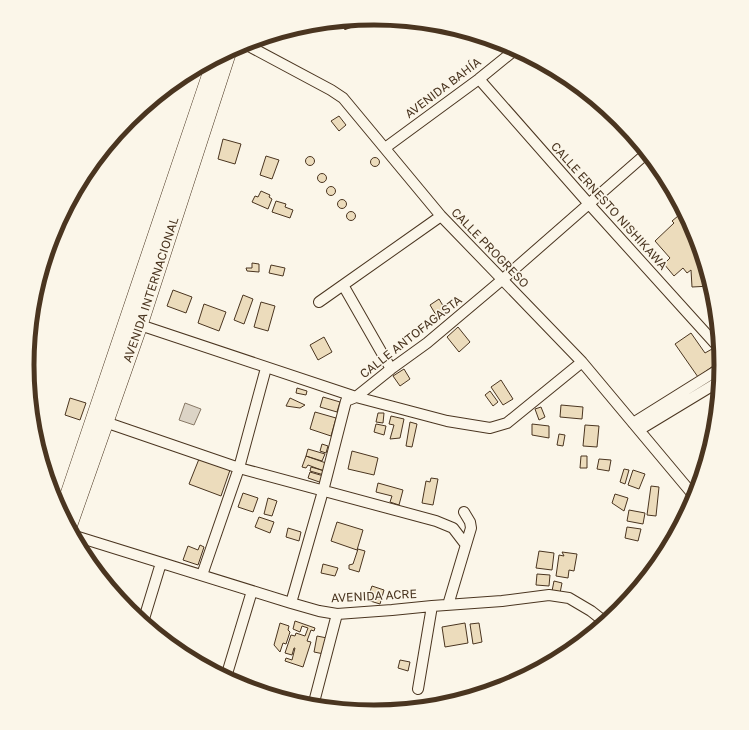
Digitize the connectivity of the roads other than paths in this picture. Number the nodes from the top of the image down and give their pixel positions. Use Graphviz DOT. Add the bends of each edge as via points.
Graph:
graph roads {
  1 [pos="252,48"];
  2 [pos="510,53"];
  3 [pos="226,59"];
  4 [pos="213,67"];
  5 [pos="479,78"];
  6 [pos="385,148"];
  7 [pos="643,157"];
  8 [pos="589,204"];
  9 [pos="441,216"];
  10 [pos="503,279"];
  11 [pos="343,285"];
  12 [pos="319,302"];
  13 [pos="133,323"];
  14 [pos="714,342"];
  15 [pos="582,362"];
  16 [pos="266,368"];
  17 [pos="391,369"];
  18 [pos="714,373"];
  19 [pos="714,383"];
  20 [pos="356,397"];
  21 [pos="105,422"];
  22 [pos="636,427"];
  23 [pos="239,468"];
  24 [pos="323,491"];
  25 [pos="690,491"];
  26 [pos="65,505"];
  27 [pos="464,512"];
  28 [pos="72,519"];
  29 [pos="82,538"];
  30 [pos="466,545"];
  31 [pos="161,563"];
  32 [pos="202,575"];
  33 [pos="252,591"];
  34 [pos="291,603"];
  35 [pos="448,605"];
  36 [pos="432,606"];
  37 [pos="338,614"];
  38 [pos="145,616"];
  39 [pos="601,619"];
  40 [pos="228,672"];
  41 [pos="418,689"];
  42 [pos="315,699"];
  1 -- 6 [label="street, CALLE PROGRESO" via="343,98"];
  2 -- 5 [label="street, AVENIDA BAHÍA"];
  3 -- 13 [label="highway, AVENIDA INTERNACIONAL"];
  4 -- 13 [label="highway, AVENIDA INTERNACIONAL"];
  5 -- 6 [label="street, AVENIDA BAHÍA"];
  5 -- 8 [label="street, CALLE ERNESTO NISHIKAWA"];
  6 -- 9 [label="street, CALLE PROGRESO"];
  7 -- 8 [label="street, CALLE ANTOFAGASTA"];
  8 -- 10 [label="street, CALLE ANTOFAGASTA"];
  8 -- 14 [label="street, CALLE ERNESTO NISHIKAWA"];
  9 -- 10 [label="street, CALLE PROGRESO"];
  9 -- 11 [label="street"];
  10 -- 15 [label="street, CALLE PROGRESO"];
  10 -- 17 [label="street, CALLE ANTOFAGASTA" via="427,343"];
  11 -- 12 [label="street"];
  11 -- 17 [label="street"];
  13 -- 16 [label="street"];
  13 -- 21 [label="highway, AVENIDA INTERNACIONAL"];
  13 -- 26 [label="highway, AVENIDA INTERNACIONAL"];
  15 -- 20 [label="street" via="507,423 490,428 448,421"];
  15 -- 22 [label="street, CALLE PROGRESO"];
  16 -- 20 [label="street"];
  16 -- 23 [label="street"];
  17 -- 20 [label="street, CALLE ANTOFAGASTA"];
  18 -- 22 [label="street"];
  19 -- 22 [label="street"];
  20 -- 24 [label="street, CALLE ANTOFAGASTA" via="346,401"];
  21 -- 23 [label="street"];
  21 -- 28 [label="highway, AVENIDA INTERNACIONAL"];
  22 -- 25 [label="street, CALLE PROGRESO"];
  23 -- 24 [label="street"];
  23 -- 32 [label="street"];
  24 -- 30 [label="street" via="436,521 453,528"];
  24 -- 34 [label="street, CALLE ANTOFAGASTA"];
  27 -- 30 [label="street" via="471,528"];
  29 -- 31 [label="street, AVENIDA ACRE"];
  30 -- 35 [label="street"];
  31 -- 32 [label="street, AVENIDA ACRE"];
  31 -- 38 [label="street"];
  32 -- 33 [label="street, AVENIDA ACRE"];
  33 -- 34 [label="street, AVENIDA ACRE"];
  33 -- 40 [label="street"];
  34 -- 37 [label="street, AVENIDA ACRE"];
  35 -- 36 [label="street, AVENIDA ACRE"];
  35 -- 39 [label="street, AVENIDA ACRE" via="548,595 569,598"];
  36 -- 37 [label="street, AVENIDA ACRE"];
  36 -- 41 [label="street"];
  37 -- 42 [label="street"];
}
